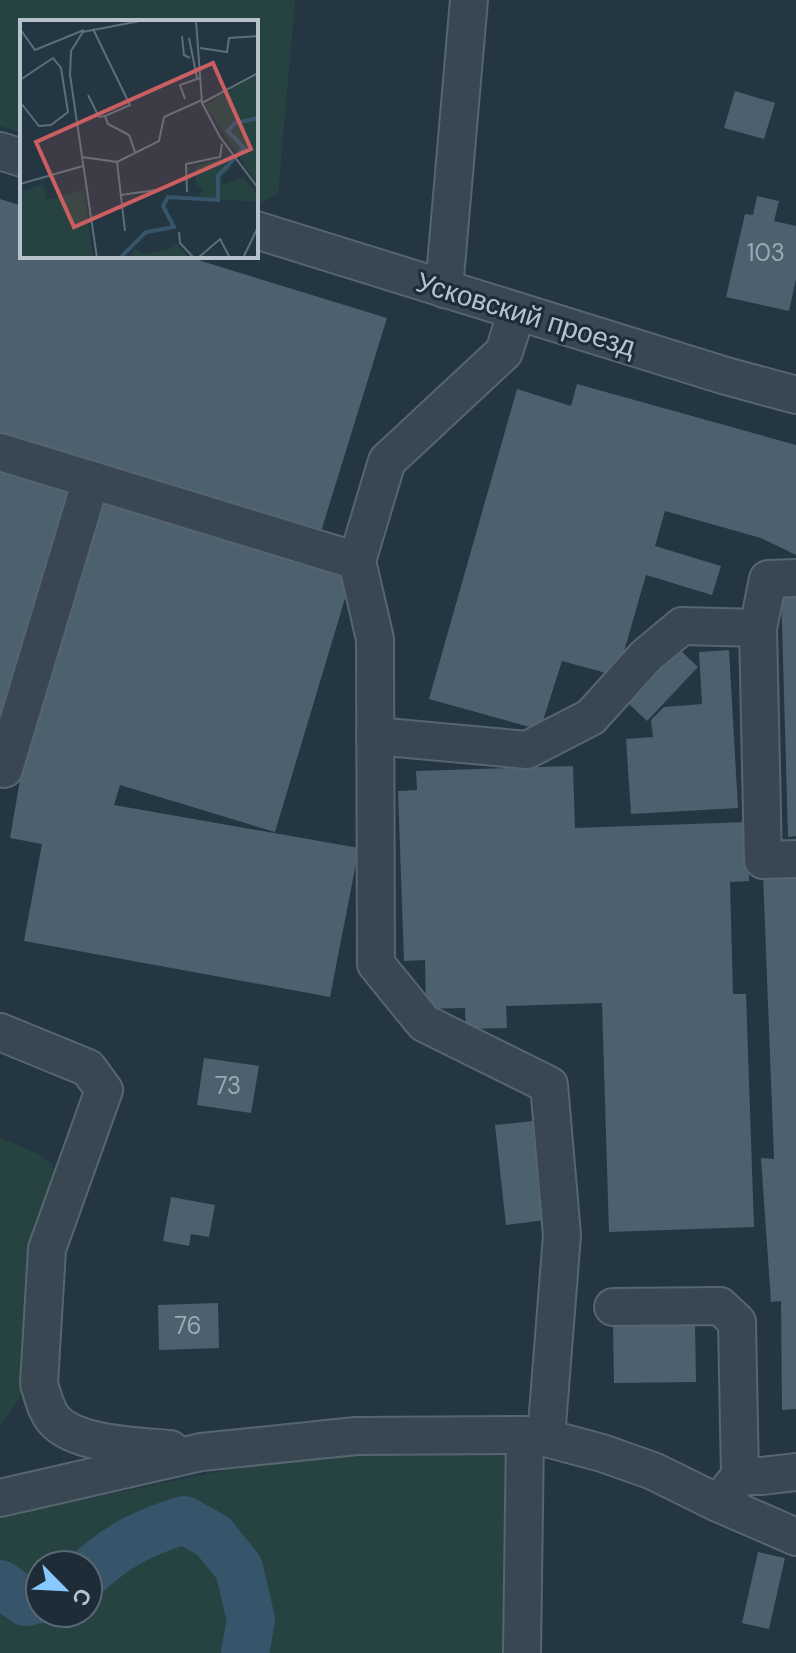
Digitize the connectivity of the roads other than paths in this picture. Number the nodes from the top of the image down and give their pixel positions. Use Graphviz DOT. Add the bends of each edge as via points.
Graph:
graph roads {
  1 [pos="469,0"];
  2 [pos="0,151"];
  3 [pos="20,157"];
  4 [pos="258,231"];
  5 [pos="444,289"];
  6 [pos="517,311"];
  7 [pos="796,395"];
  8 [pos="0,452"];
  9 [pos="91,480"];
  10 [pos="357,561"];
  11 [pos="796,578"];
  12 [pos="758,628"];
  13 [pos="375,736"];
  14 [pos="4,769"];
  15 [pos="796,859"];
  16 [pos="0,1032"];
  17 [pos="613,1307"];
  18 [pos="536,1437"];
  19 [pos="201,1452"];
  20 [pos="796,1472"];
  21 [pos="740,1476"];
  22 [pos="10,1496"];
  23 [pos="718,1503"];
  24 [pos="796,1537"];
  25 [pos="522,1653"];
  1 -- 5 [label="street"];
  2 -- 3 [label="street"];
  4 -- 5 [label="street, Усковский проезд"];
  5 -- 6 [label="street, Усковский проезд"];
  6 -- 7 [label="street, Усковский проезд"];
  6 -- 10 [label="street" via="504,352 387,461"];
  8 -- 9 [label="street"];
  9 -- 10 [label="street"];
  9 -- 14 [label="street"];
  10 -- 13 [label="street" via="375,639"];
  11 -- 12 [label="street" via="768,579"];
  12 -- 13 [label="street" via="682,626 646,656 591,717 527,750"];
  12 -- 15 [label="street" via="763,860"];
  13 -- 18 [label="street" via="376,964 424,1023 549,1085 562,1235"];
  16 -- 19 [label="street" via="88,1068 104,1090 47,1249 39,1384 53,1420 100,1442"];
  17 -- 21 [label="street" via="720,1306 737,1322"];
  18 -- 19 [label="street" via="356,1436"];
  18 -- 23 [label="street" via="653,1471"];
  18 -- 25 [label="street"];
  19 -- 22 [label="street"];
  20 -- 21 [label="street"];
  21 -- 23 [label="street"];
  23 -- 24 [label="street"];
}
